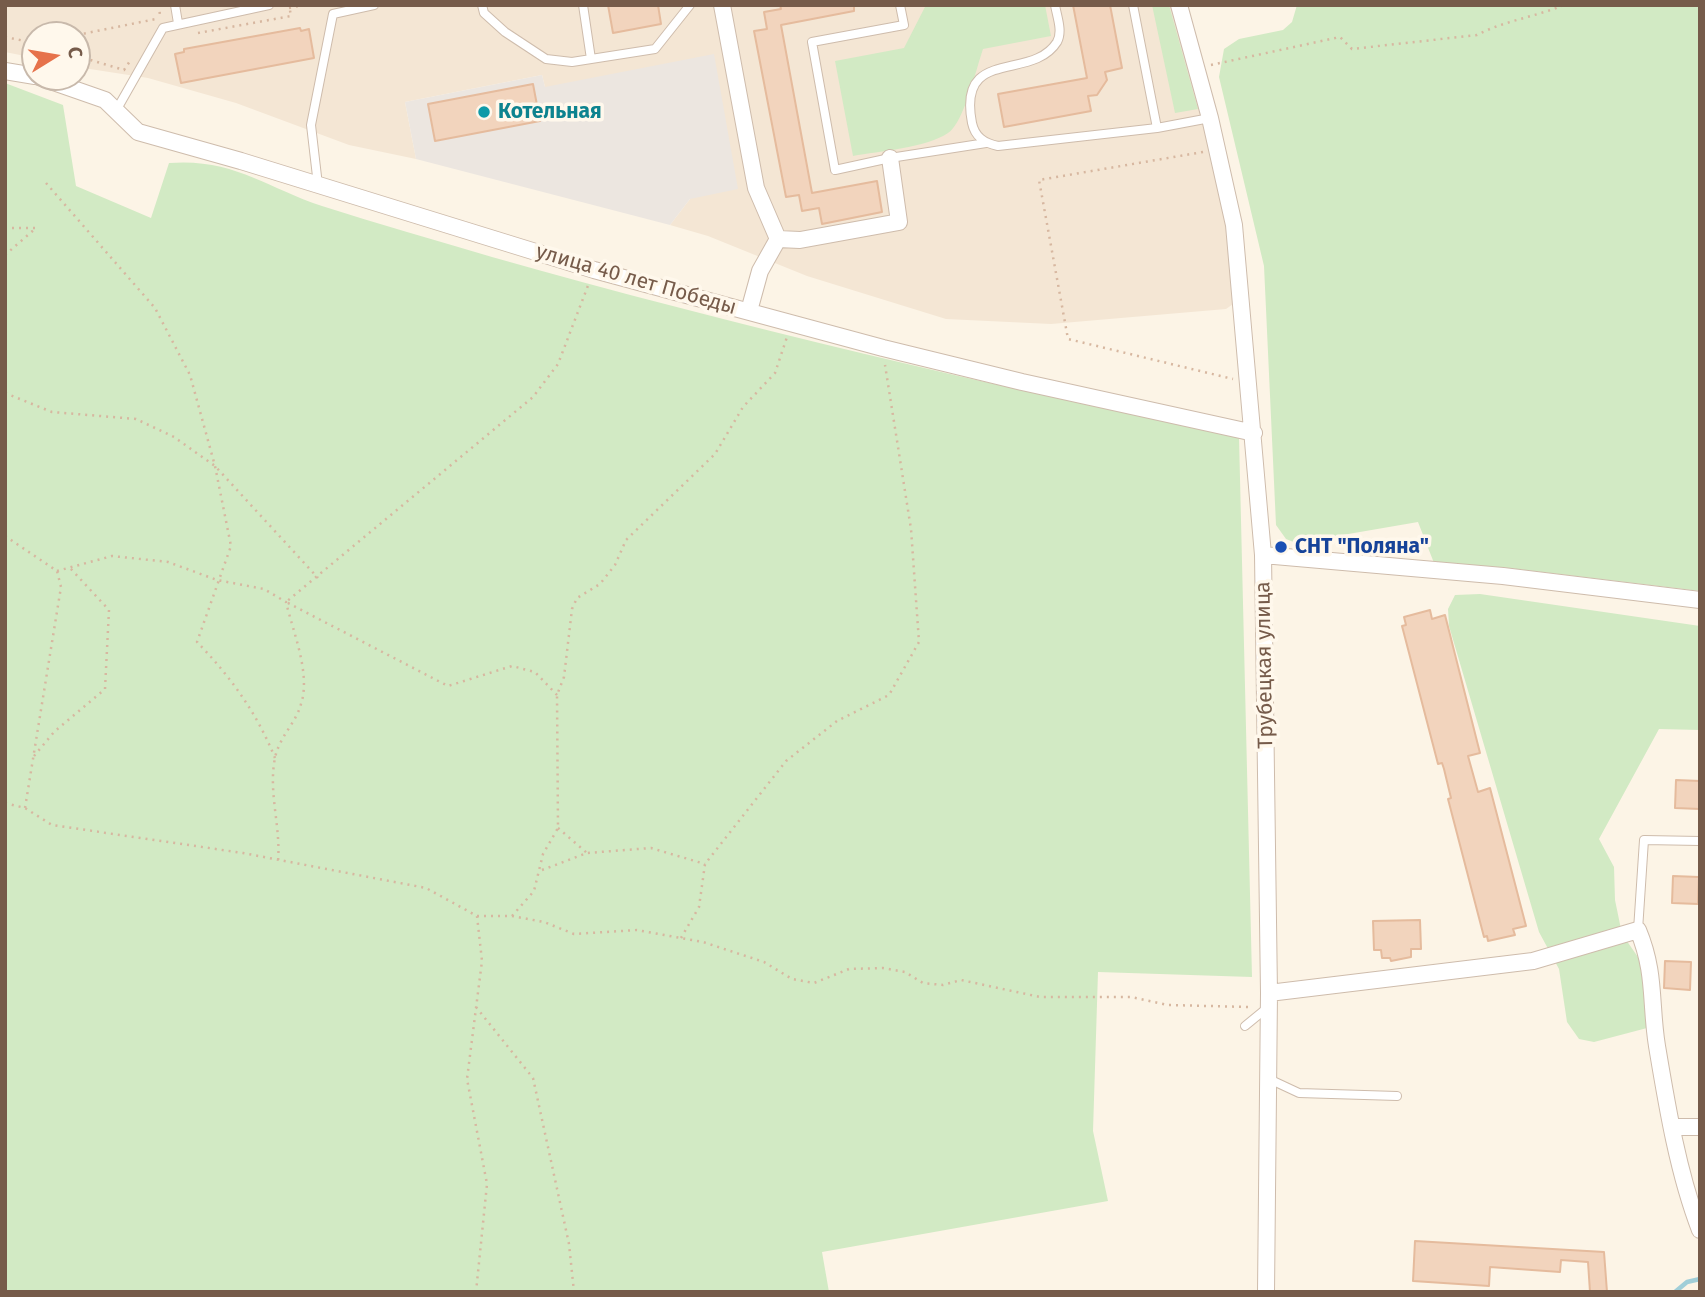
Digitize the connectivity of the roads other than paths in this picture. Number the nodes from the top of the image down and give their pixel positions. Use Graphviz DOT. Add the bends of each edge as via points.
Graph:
graph roads {
  1 [pos="175,5"];
  2 [pos="269,5"];
  3 [pos="374,5"];
  4 [pos="482,5"];
  5 [pos="583,5"];
  6 [pos="690,5"];
  7 [pos="722,5"];
  8 [pos="900,5"];
  9 [pos="1055,5"];
  10 [pos="1133,5"];
  11 [pos="1179,5"];
  12 [pos="178,23"];
  13 [pos="591,59"];
  14 [pos="83,91"];
  15 [pos="117,109"];
  16 [pos="1210,118"];
  17 [pos="1157,128"];
  18 [pos="986,143"];
  19 [pos="890,158"];
  20 [pos="318,185"];
  21 [pos="778,239"];
  22 [pos="749,311"];
  23 [pos="1254,433"];
  24 [pos="1263,555"];
  25 [pos="1700,600"];
  26 [pos="1700,841"];
  27 [pos="1638,930"];
  28 [pos="1269,1000"];
  29 [pos="1245,1026"];
  30 [pos="1269,1079"];
  31 [pos="1397,1096"];
  32 [pos="1673,1127"];
  33 [pos="1700,1127"];
  34 [pos="1697,1213"];
  35 [pos="1700,1230"];
  36 [pos="1266,1292"];
  1 -- 12 [label="lane"];
  2 -- 12 [label="lane"];
  3 -- 20 [label="lane" via="333,14 311,125"];
  4 -- 13 [label="lane" via="484,13 505,32 546,59"];
  5 -- 13 [label="lane"];
  6 -- 13 [label="lane" via="654,48"];
  7 -- 21 [label="street" via="756,188"];
  8 -- 19 [label="lane" via="904,25 812,42 835,170"];
  9 -- 18 [label="lane" via="1058,41 1038,59 989,70 975,87 969,108 974,132"];
  10 -- 17 [label="lane"];
  11 -- 16 [label="street, Трубецкая улица"];
  12 -- 15 [label="lane" via="163,28"];
  14 -- 15 [label="street, улица 40 лет Победы"];
  15 -- 20 [label="street, улица 40 лет Победы" via="138,132"];
  16 -- 17 [label="lane"];
  16 -- 23 [label="street, Трубецкая улица" via="1234,225"];
  17 -- 18 [label="lane" via="998,146"];
  18 -- 19 [label="lane"];
  19 -- 21 [label="street" via="899,222 800,240"];
  20 -- 22 [label="street, улица 40 лет Победы" via="594,270"];
  21 -- 22 [label="street" via="760,271"];
  22 -- 23 [label="street, улица 40 лет Победы" via="1022,383"];
  23 -- 24 [label="street, Трубецкая улица"];
  24 -- 25 [label="street" via="1503,576"];
  24 -- 28 [label="street, Трубецкая улица"];
  26 -- 27 [label="lane" via="1644,840"];
  27 -- 28 [label="street" via="1533,961"];
  27 -- 32 [label="street" via="1650,958 1657,1045"];
  28 -- 29 [label="lane"];
  28 -- 30 [label="street, Трубецкая улица"];
  30 -- 31 [label="lane" via="1299,1093"];
  30 -- 36 [label="street, Трубецкая улица"];
  32 -- 33 [label="street"];
  32 -- 34 [label="street"];
  34 -- 35 [label="street"];
}
